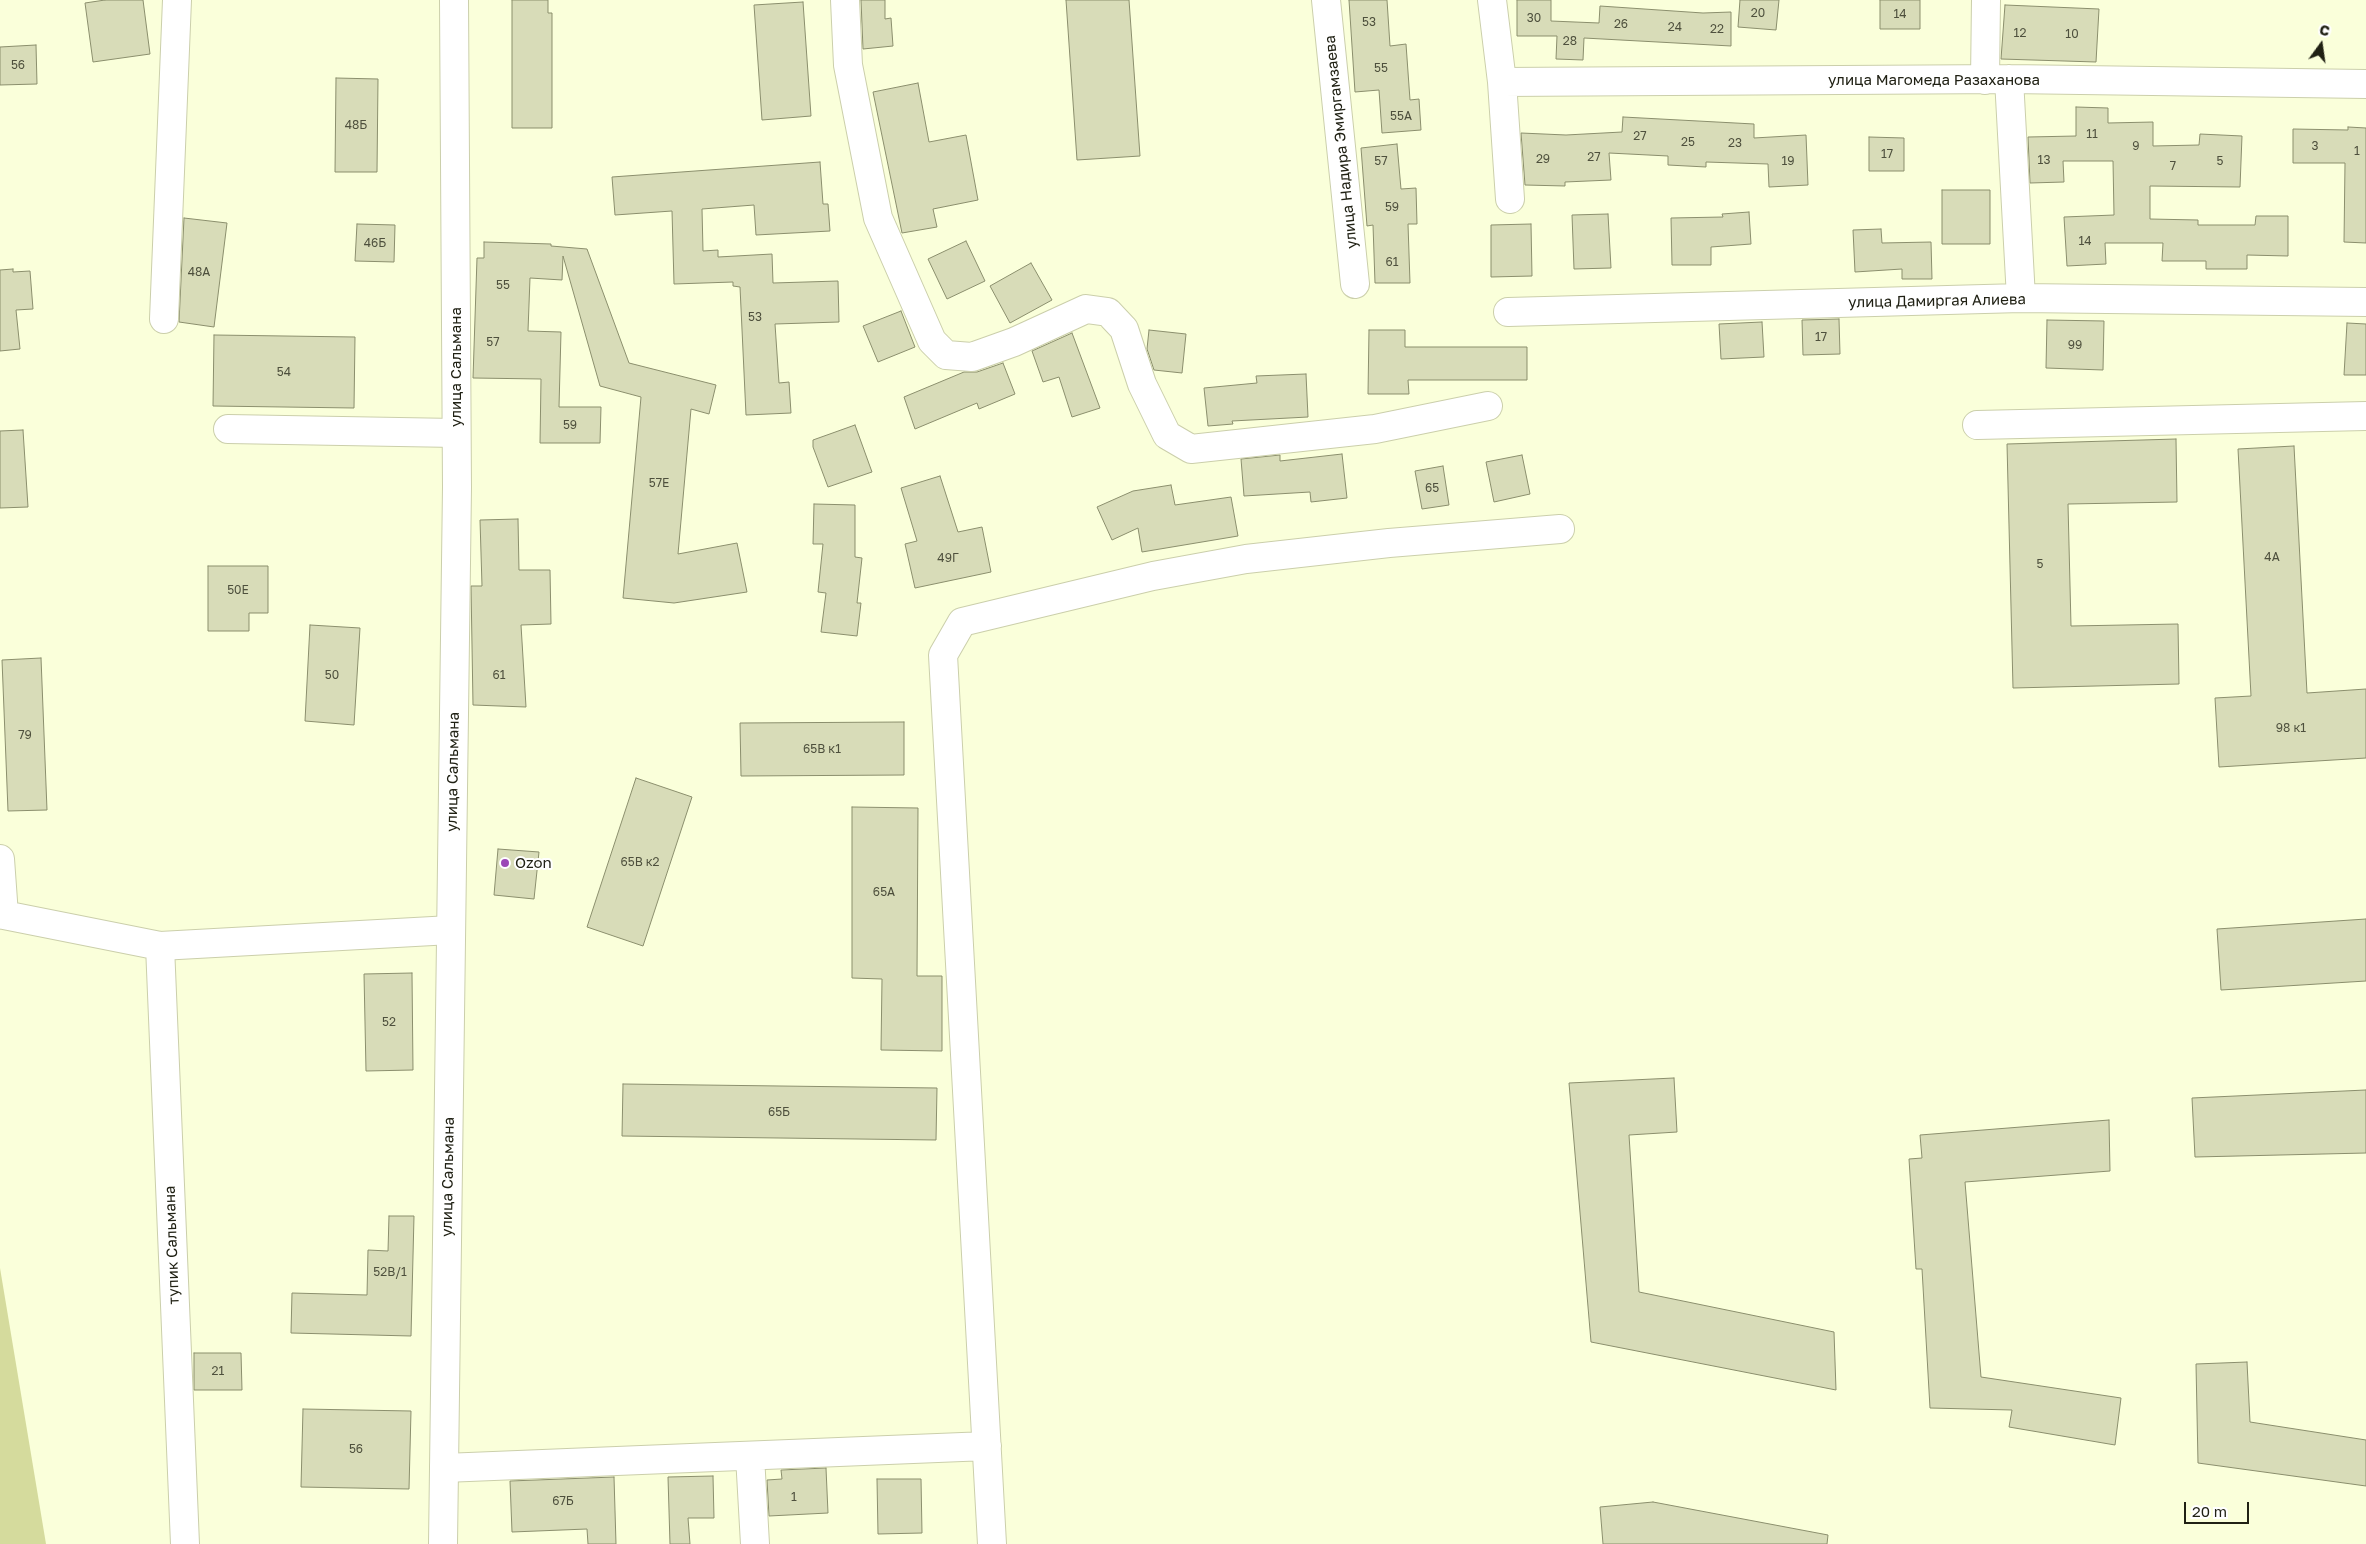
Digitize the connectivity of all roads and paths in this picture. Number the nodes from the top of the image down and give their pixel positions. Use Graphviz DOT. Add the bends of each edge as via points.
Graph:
graph roads {
  1 [pos="177,0"];
  2 [pos="454,0"];
  3 [pos="845,0"];
  4 [pos="1326,0"];
  5 [pos="1492,0"];
  6 [pos="1986,0"];
  7 [pos="1997,80"];
  8 [pos="1502,82"];
  9 [pos="2366,84"];
  10 [pos="1510,200"];
  11 [pos="1355,284"];
  12 [pos="2021,298"];
  13 [pos="2366,302"];
  14 [pos="1508,312"];
  15 [pos="164,318"];
  16 [pos="1488,406"];
  17 [pos="2366,416"];
  18 [pos="1977,425"];
  19 [pos="228,428"];
  20 [pos="456,432"];
  21 [pos="1560,529"];
  22 [pos="0,858"];
  23 [pos="451,930"];
  24 [pos="160,946"];
  25 [pos="987,1446"];
  26 [pos="750,1456"];
  27 [pos="444,1468"];
  28 [pos="185,1544"];
  29 [pos="443,1544"];
  30 [pos="755,1544"];
  31 [pos="992,1544"];
  1 -- 15 [label="street"];
  2 -- 20 [label="street, улица Сальмана"];
  3 -- 16 [label="street" via="848,65 878,218 932,341 946,355 972,357 1086,309 1108,312 1124,328 1142,384 1167,435 1191,448 1375,429"];
  4 -- 11 [label="street, улица Надира Эмиргамзаева"];
  5 -- 8 [label="street"];
  6 -- 7 [label="street"];
  7 -- 8 [label="street, улица Магомеда Разаханова"];
  7 -- 9 [label="street, улица Магомеда Разаханова"];
  7 -- 12 [label="street"];
  8 -- 10 [label="street"];
  12 -- 13 [label="street, улица Дамиргая Алиева"];
  12 -- 14 [label="street, улица Дамиргая Алиева"];
  17 -- 18 [label="street"];
  19 -- 20 [label="street"];
  20 -- 23 [label="street, улица Сальмана"];
  21 -- 25 [label="street" via="1246,559 1153,576 962,622 944,656"];
  22 -- 24 [label="street" via="4,915"];
  23 -- 24 [label="street"];
  23 -- 27 [label="street, улица Сальмана"];
  24 -- 28 [label="street, тупик Сальмана"];
  25 -- 26 [label="street"];
  25 -- 31 [label="street"];
  26 -- 27 [label="street"];
  26 -- 30 [label="street"];
  27 -- 29 [label="street, улица Сальмана"];
}
